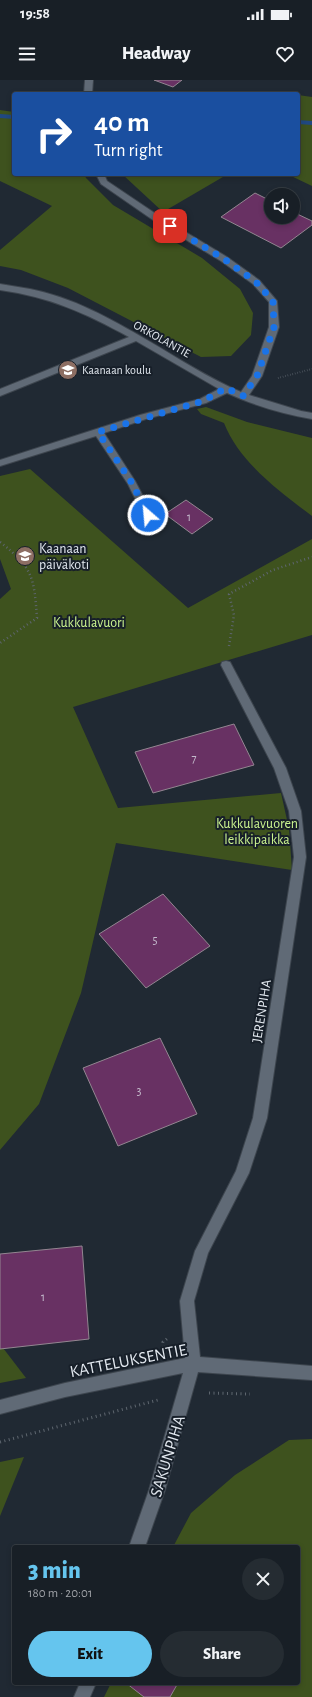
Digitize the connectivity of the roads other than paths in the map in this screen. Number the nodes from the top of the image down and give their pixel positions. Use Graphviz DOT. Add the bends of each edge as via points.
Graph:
graph roads {
  1 [pos="89,80"];
  2 [pos="88,92"];
  3 [pos="101,176"];
  4 [pos="0,287"];
  5 [pos="136,338"];
  6 [pos="226,388"];
  7 [pos="0,393"];
  8 [pos="243,396"];
  9 [pos="312,416"];
  10 [pos="98,432"];
  11 [pos="0,463"];
  12 [pos="148,515"];
  13 [pos="226,665"];
  14 [pos="193,1364"];
  15 [pos="312,1373"];
  16 [pos="0,1407"];
  17 [pos="138,1545"];
  18 [pos="87,1685"];
  19 [pos="82,1697"];
  1 -- 2 [label="street"];
  3 -- 8 [label="street" via="104,182 156,218 224,259 256,282 273,301 274,327 257,376"];
  4 -- 5 [label="street, ORKOLANTIE" via="42,295 78,308"];
  5 -- 6 [label="street, ORKOLANTIE"];
  5 -- 7 [label="street"];
  6 -- 8 [label="street, ORKOLANTIE"];
  6 -- 10 [label="street" via="203,401"];
  8 -- 9 [label="street, ORKOLANTIE"];
  10 -- 11 [label="street"];
  10 -- 12 [label="street" via="132,483"];
  13 -- 14 [label="street, JERENPIHA" via="280,768 295,811 300,857 260,1118 242,1173 202,1251 187,1301"];
  14 -- 15 [label="street, KATTELUKSENTIE"];
  14 -- 16 [label="street, KATTELUKSENTIE" via="65,1390"];
  14 -- 17 [label="street, SAKUNPIHA" via="157,1490"];
  18 -- 19 [label="street"];
}
